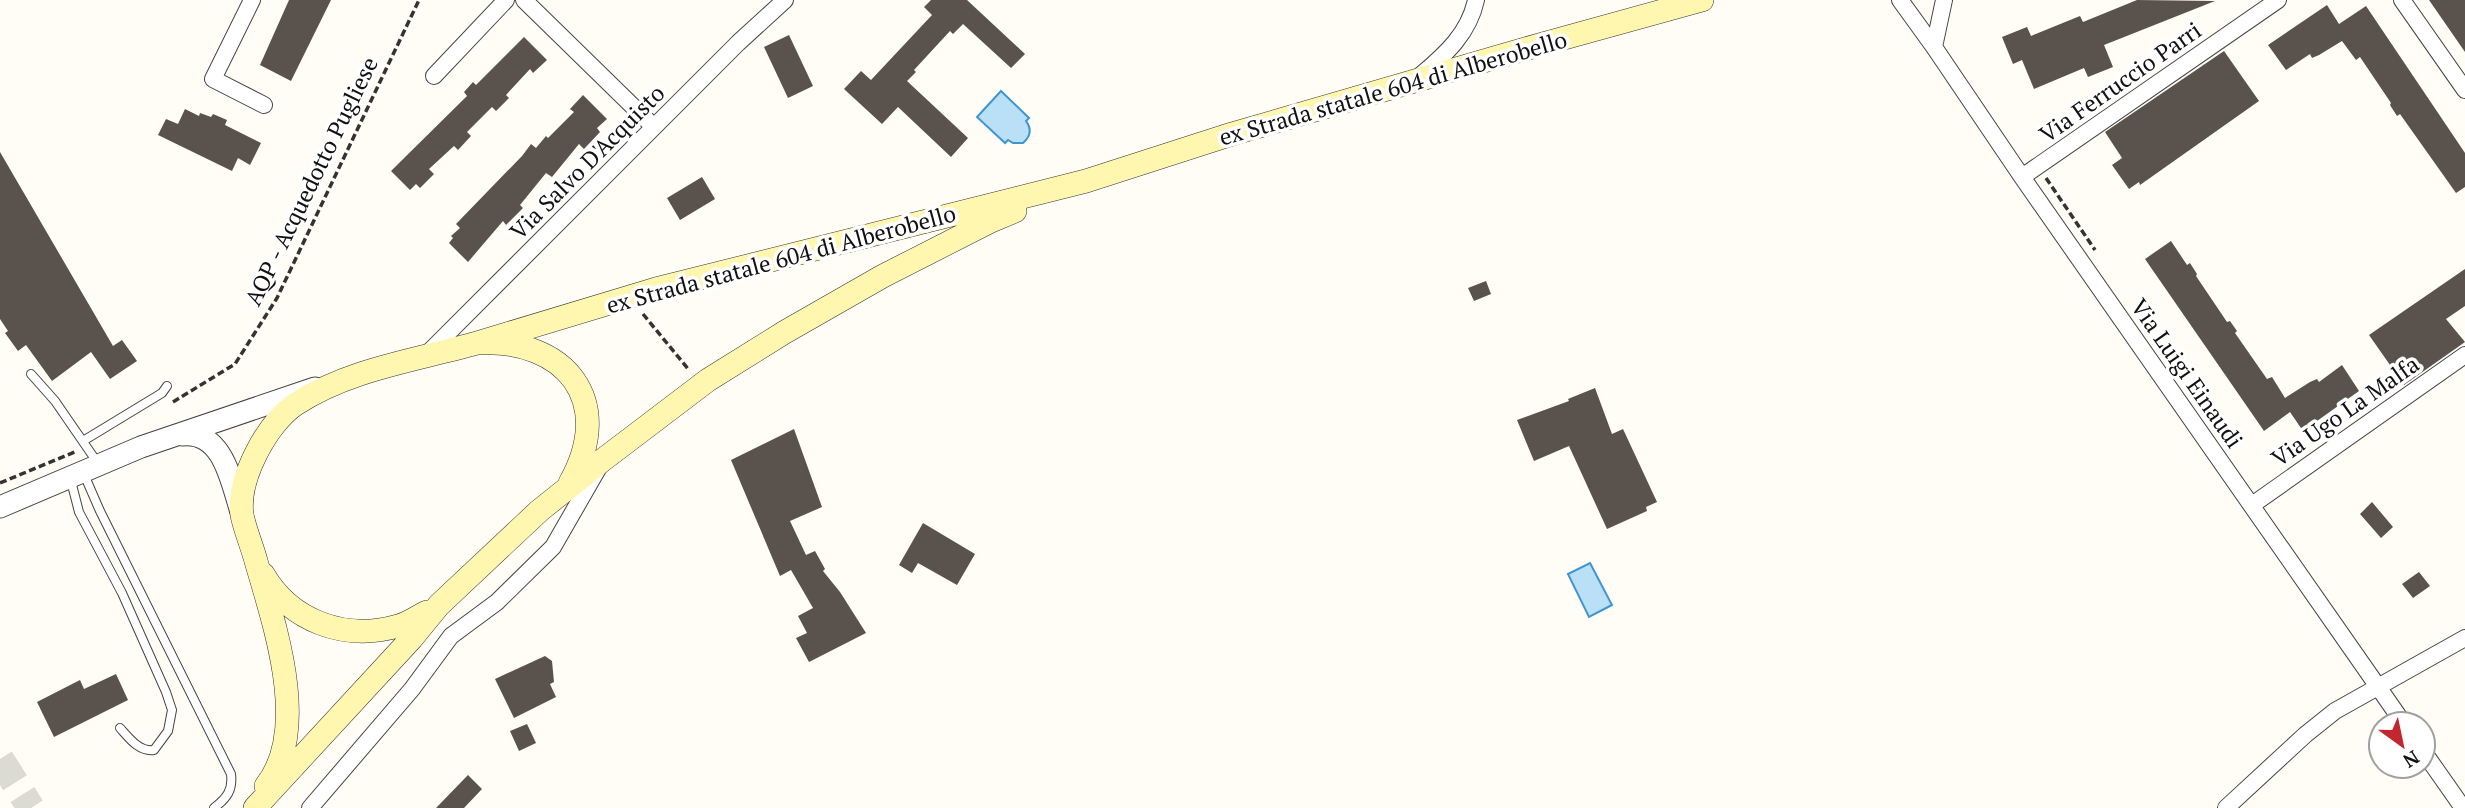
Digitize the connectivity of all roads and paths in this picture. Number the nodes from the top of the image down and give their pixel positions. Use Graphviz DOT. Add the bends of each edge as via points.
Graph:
graph roads {
  1 [pos="252,0"];
  2 [pos="419,0"];
  3 [pos="506,0"];
  4 [pos="524,0"];
  5 [pos="785,0"];
  6 [pos="1476,0"];
  7 [pos="1900,0"];
  8 [pos="1944,0"];
  9 [pos="2278,0"];
  10 [pos="2402,0"];
  11 [pos="1690,2"];
  12 [pos="1934,47"];
  13 [pos="434,76"];
  14 [pos="2462,79"];
  15 [pos="1414,81"];
  16 [pos="264,105"];
  17 [pos="654,127"];
  18 [pos="2022,177"];
  19 [pos="1086,181"];
  20 [pos="633,296"];
  21 [pos="477,343"];
  22 [pos="2465,355"];
  23 [pos="423,358"];
  24 [pos="31,374"];
  25 [pos="351,377"];
  26 [pos="702,385"];
  27 [pos="167,386"];
  28 [pos="164,407"];
  29 [pos="166,438"];
  30 [pos="83,441"];
  31 [pos="604,459"];
  32 [pos="85,466"];
  33 [pos="0,483"];
  34 [pos="566,489"];
  35 [pos="2252,505"];
  36 [pos="0,508"];
  37 [pos="242,514"];
  38 [pos="256,562"];
  39 [pos="439,605"];
  40 [pos="2465,638"];
  41 [pos="2378,688"];
  42 [pos="2394,710"];
  43 [pos="120,728"];
  44 [pos="2437,771"];
  45 [pos="214,808"];
  46 [pos="249,808"];
  47 [pos="255,808"];
  48 [pos="310,808"];
  49 [pos="2226,808"];
  50 [pos="2463,808"];
  1 -- 16 [label="street" via="213,79"];
  2 -- 28 [label="path, AQP - Acquedotto Pugliese" via="270,309 235,364"];
  3 -- 13 [label="street"];
  4 -- 17 [label="street"];
  5 -- 17 [label="street, Via Salvo D'Acquisto"];
  6 -- 15 [label="street" via="1462,34"];
  7 -- 12 [label="street, Via Luigi Einaudi"];
  8 -- 12 [label="street"];
  9 -- 18 [label="street, Via Ferruccio Parri"];
  10 -- 14 [label="street"];
  11 -- 15 [label="main road, ex Strada statale 604 di Alberobello"];
  12 -- 18 [label="street, Via Luigi Einaudi"];
  15 -- 19 [label="main road, ex Strada statale 604 di Alberobello"];
  17 -- 23 [label="street, Via Salvo D'Acquisto"];
  18 -- 35 [label="street, Via Luigi Einaudi"];
  19 -- 20 [label="main road, ex Strada statale 604 di Alberobello"];
  19 -- 26 [label="main road, ex Strada statale 604 di Alberobello" via="989,222 883,276"];
  20 -- 21 [label="main road, ex Strada statale 604 di Alberobello"];
  20 -- 26 [label="path"];
  21 -- 23 [label="main road, ex Strada statale 604 di Alberobello"];
  21 -- 34 [label="main road" via="520,345 542,353 578,385 589,418 578,469"];
  22 -- 35 [label="street, Via Ugo La Malfa"];
  23 -- 25 [label="main road"];
  24 -- 30 [label="lane"];
  25 -- 29 [label="street"];
  25 -- 37 [label="main road" via="317,392 279,418 253,461"];
  26 -- 31 [label="main road, ex Strada statale 604 di Alberobello"];
  27 -- 30 [label="lane"];
  29 -- 32 [label="street"];
  29 -- 37 [label="street" via="195,433 218,449"];
  30 -- 32 [label="lane"];
  31 -- 34 [label="main road, ex Strada statale 604 di Alberobello"];
  31 -- 48 [label="street" via="553,547 497,602 451,636"];
  32 -- 33 [label="path" via="81,449"];
  32 -- 36 [label="street"];
  32 -- 43 [label="lane" via="79,512 122,593 172,710 168,731 155,750 135,745"];
  32 -- 45 [label="lane" via="106,524 231,774 232,786"];
  34 -- 39 [label="main road, ex Strada statale 604 di Alberobello"];
  35 -- 41 [label="street, Via Luigi Einaudi"];
  37 -- 38 [label="main road"];
  38 -- 39 [label="main road" via="270,586 297,613 345,631 400,626"];
  38 -- 46 [label="main road" via="285,676 288,725 272,779"];
  39 -- 47 [label="main road, ex Strada statale 604 di Alberobello"];
  40 -- 41 [label="street"];
  41 -- 42 [label="street, Via Luigi Einaudi"];
  41 -- 49 [label="street" via="2320,722"];
  44 -- 50 [label="street"];
}
